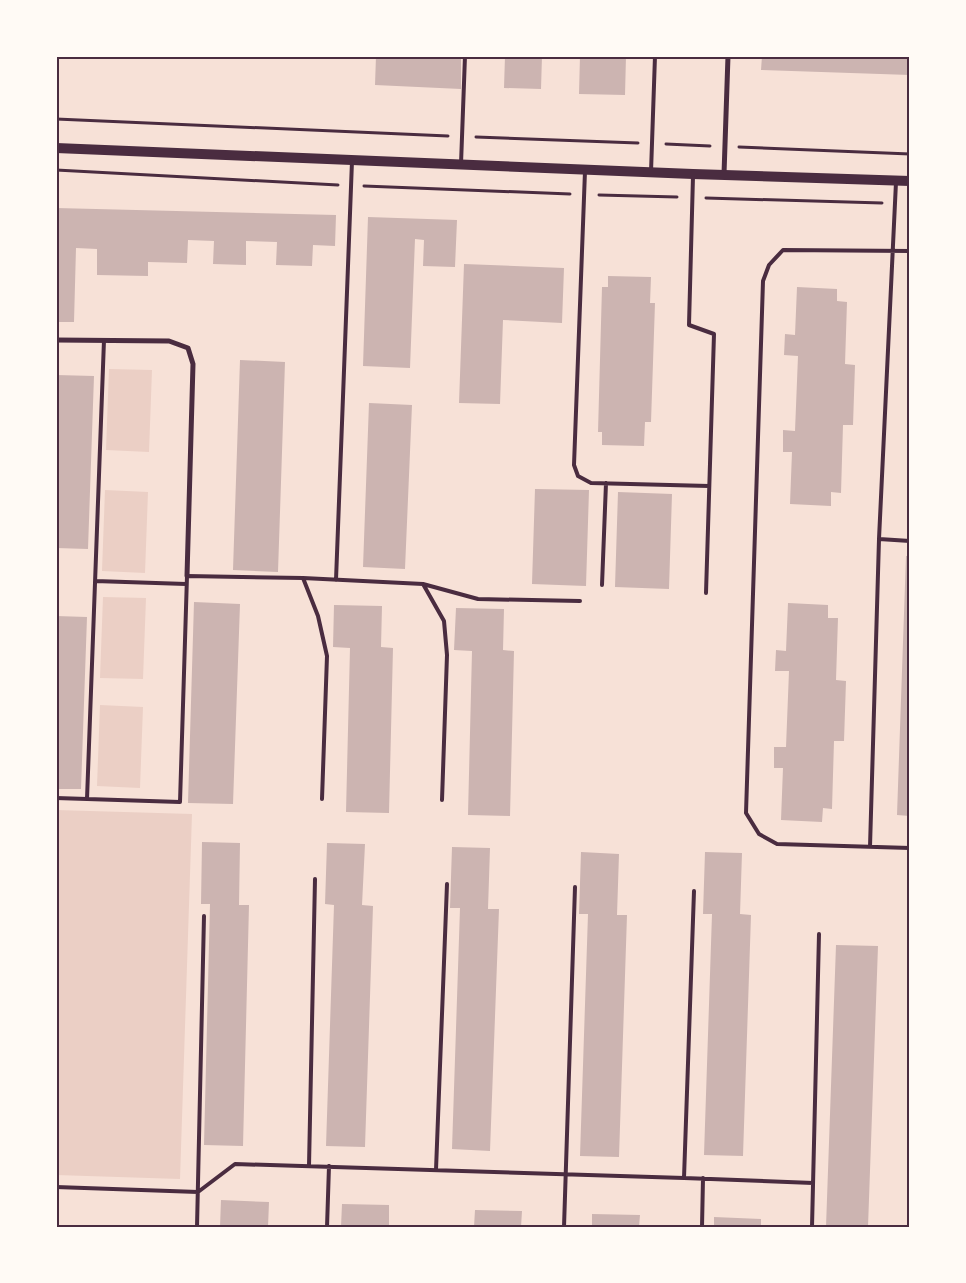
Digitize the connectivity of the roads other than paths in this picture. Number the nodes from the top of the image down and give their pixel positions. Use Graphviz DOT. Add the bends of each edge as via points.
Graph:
graph roads {
  1 [pos="465,56"];
  2 [pos="655,56"];
  3 [pos="728,56"];
  4 [pos="56,148"];
  5 [pos="352,160"];
  6 [pos="461,164"];
  7 [pos="585,169"];
  8 [pos="650,172"];
  9 [pos="693,174"];
  10 [pos="724,174"];
  11 [pos="896,180"];
  12 [pos="910,180"];
  13 [pos="892,251"];
  14 [pos="910,252"];
  15 [pos="56,340"];
  16 [pos="104,340"];
  17 [pos="606,483"];
  18 [pos="709,486"];
  19 [pos="879,540"];
  20 [pos="910,540"];
  21 [pos="187,576"];
  22 [pos="303,578"];
  23 [pos="336,580"];
  24 [pos="95,581"];
  25 [pos="186,584"];
  26 [pos="423,584"];
  27 [pos="602,585"];
  28 [pos="706,593"];
  29 [pos="580,601"];
  30 [pos="56,798"];
  31 [pos="87,799"];
  32 [pos="322,800"];
  33 [pos="442,800"];
  34 [pos="870,847"];
  35 [pos="910,848"];
  36 [pos="315,879"];
  37 [pos="447,884"];
  38 [pos="575,887"];
  39 [pos="694,891"];
  40 [pos="204,916"];
  41 [pos="819,934"];
  42 [pos="309,1166"];
  43 [pos="329,1166"];
  44 [pos="436,1170"];
  45 [pos="566,1174"];
  46 [pos="684,1178"];
  47 [pos="703,1178"];
  48 [pos="813,1183"];
  49 [pos="56,1187"];
  50 [pos="198,1192"];
  51 [pos="197,1227"];
  52 [pos="327,1227"];
  53 [pos="564,1227"];
  54 [pos="702,1227"];
  55 [pos="812,1227"];
  1 -- 6 [label="lane"];
  2 -- 8 [label="lane"];
  3 -- 10 [label="street"];
  4 -- 5 [label="main road"];
  5 -- 6 [label="main road"];
  5 -- 23 [label="lane"];
  6 -- 7 [label="main road"];
  7 -- 8 [label="main road"];
  7 -- 17 [label="lane" via="574,465 578,476 590,483"];
  8 -- 9 [label="main road"];
  9 -- 10 [label="main road"];
  9 -- 18 [label="lane" via="688,325 714,334"];
  10 -- 11 [label="main road"];
  11 -- 12 [label="main road"];
  11 -- 13 [label="lane"];
  13 -- 14 [label="lane"];
  13 -- 19 [label="lane"];
  13 -- 34 [label="lane" via="783,250 769,265 763,281 746,813 759,834 777,844"];
  15 -- 16 [label="street"];
  16 -- 21 [label="street" via="170,341 188,348 193,364"];
  16 -- 24 [label="lane"];
  17 -- 18 [label="lane"];
  17 -- 27 [label="lane"];
  18 -- 28 [label="lane"];
  19 -- 20 [label="lane"];
  19 -- 34 [label="lane"];
  21 -- 22 [label="lane"];
  21 -- 25 [label="lane"];
  22 -- 23 [label="lane"];
  22 -- 32 [label="lane" via="318,616 327,656"];
  23 -- 26 [label="lane"];
  24 -- 25 [label="lane"];
  24 -- 31 [label="lane"];
  25 -- 31 [label="lane" via="180,802"];
  26 -- 29 [label="lane" via="478,599"];
  26 -- 33 [label="lane" via="444,621 447,655"];
  30 -- 31 [label="lane"];
  34 -- 35 [label="lane"];
  36 -- 42 [label="lane"];
  37 -- 44 [label="lane"];
  38 -- 45 [label="lane"];
  39 -- 46 [label="lane"];
  40 -- 50 [label="lane"];
  41 -- 48 [label="lane"];
  42 -- 43 [label="lane"];
  42 -- 50 [label="lane" via="234,1164"];
  43 -- 44 [label="lane"];
  43 -- 52 [label="lane"];
  44 -- 45 [label="lane"];
  45 -- 46 [label="lane"];
  45 -- 53 [label="lane"];
  46 -- 47 [label="lane"];
  47 -- 48 [label="lane"];
  47 -- 54 [label="lane"];
  48 -- 55 [label="lane"];
  49 -- 50 [label="lane"];
  50 -- 51 [label="lane"];
}
